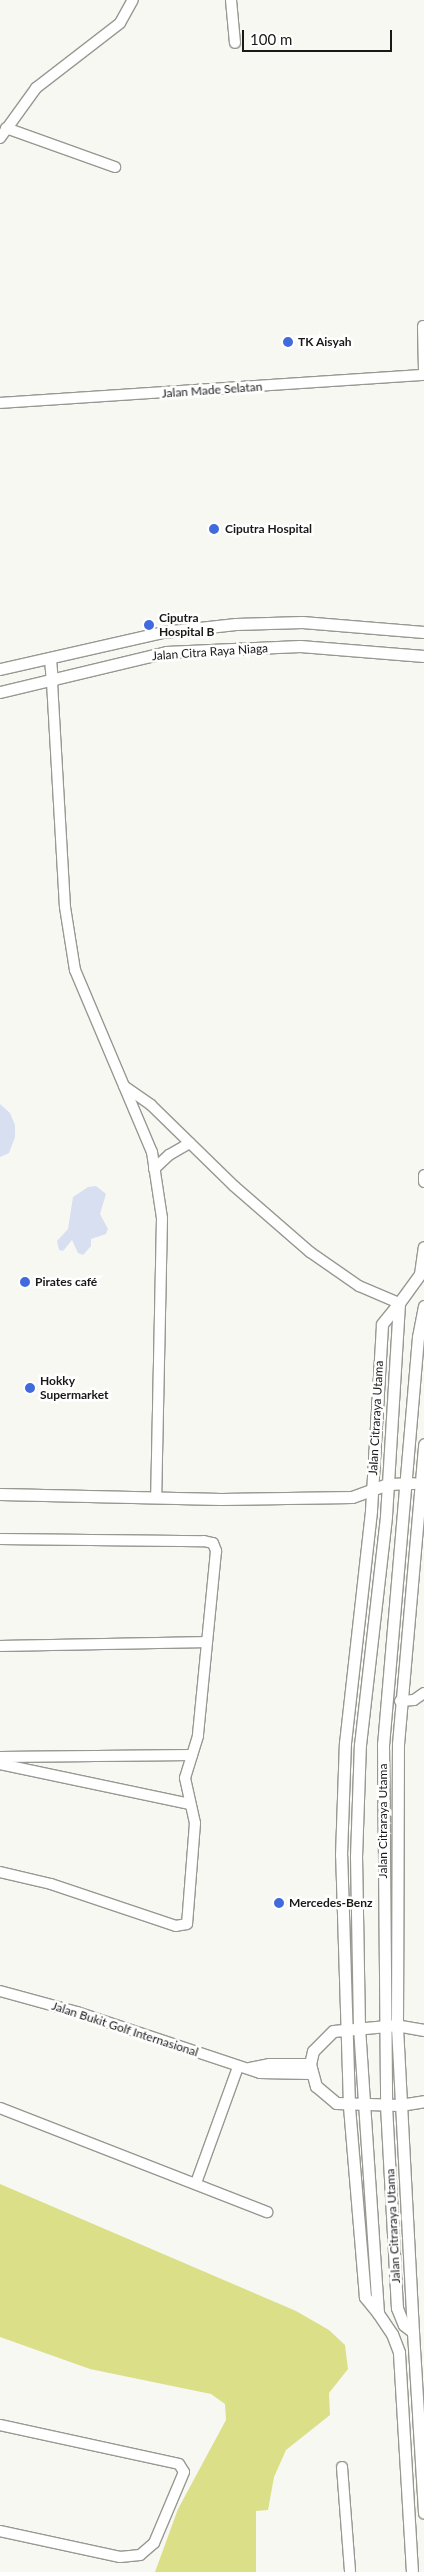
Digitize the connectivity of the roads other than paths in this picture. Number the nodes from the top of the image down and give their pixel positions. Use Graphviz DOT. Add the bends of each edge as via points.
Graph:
graph roads {
  1 [pos="133,0"];
  2 [pos="231,0"];
  3 [pos="235,43"];
  4 [pos="6,128"];
  5 [pos="0,138"];
  6 [pos="115,167"];
  7 [pos="423,326"];
  8 [pos="424,371"];
  9 [pos="424,375"];
  10 [pos="0,403"];
  11 [pos="424,632"];
  12 [pos="424,656"];
  13 [pos="50,659"];
  14 [pos="0,669"];
  15 [pos="52,682"];
  16 [pos="0,692"];
  17 [pos="124,1086"];
  18 [pos="190,1143"];
  19 [pos="154,1169"];
  20 [pos="424,1175"];
  21 [pos="424,1182"];
  22 [pos="424,1246"];
  23 [pos="399,1303"];
  24 [pos="424,1306"];
  25 [pos="424,1444"];
  26 [pos="406,1483"];
  27 [pos="388,1484"];
  28 [pos="420,1484"];
  29 [pos="372,1487"];
  30 [pos="0,1494"];
  31 [pos="156,1497"];
  32 [pos="352,1497"];
  33 [pos="371,1510"];
  34 [pos="386,1516"];
  35 [pos="404,1519"];
  36 [pos="418,1520"];
  37 [pos="0,1539"];
  38 [pos="205,1642"];
  39 [pos="0,1646"];
  40 [pos="424,1693"];
  41 [pos="400,1701"];
  42 [pos="192,1755"];
  43 [pos="0,1757"];
  44 [pos="0,1764"];
  45 [pos="190,1804"];
  46 [pos="0,1872"];
  47 [pos="0,1991"];
  48 [pos="397,2025"];
  49 [pos="383,2026"];
  50 [pos="359,2027"];
  51 [pos="346,2028"];
  52 [pos="424,2030"];
  53 [pos="238,2067"];
  54 [pos="310,2069"];
  55 [pos="424,2102"];
  56 [pos="349,2105"];
  57 [pos="364,2105"];
  58 [pos="386,2105"];
  59 [pos="400,2105"];
  60 [pos="0,2108"];
  61 [pos="196,2183"];
  62 [pos="405,2186"];
  63 [pos="392,2187"];
  64 [pos="267,2212"];
  65 [pos="378,2313"];
  66 [pos="413,2332"];
  67 [pos="0,2425"];
  68 [pos="422,2459"];
  69 [pos="404,2461"];
  70 [pos="342,2467"];
  71 [pos="424,2513"];
  72 [pos="0,2531"];
  73 [pos="350,2572"];
  74 [pos="412,2572"];
  1 -- 4 [label="street" via="120,23 36,88"];
  2 -- 3 [label="street"];
  4 -- 5 [label="street"];
  4 -- 6 [label="street"];
  7 -- 8 [label="street"];
  9 -- 10 [label="street, Jalan Made Selatan"];
  11 -- 13 [label="street, Jalan Citra Raya Niaga" via="302,622 236,624 163,632"];
  12 -- 15 [label="street, Jalan Citra Raya Niaga" via="300,646 166,652"];
  13 -- 14 [label="street, Jalan Citra Raya Niaga"];
  13 -- 15 [label="street"];
  15 -- 16 [label="street, Jalan Citra Raya Niaga"];
  15 -- 17 [label="street" via="66,907 74,970"];
  17 -- 18 [label="street" via="151,1105"];
  17 -- 19 [label="street" via="152,1152"];
  18 -- 19 [label="street" via="169,1155"];
  18 -- 23 [label="street" via="310,1252 359,1286"];
  19 -- 31 [label="street" via="162,1218"];
  20 -- 21 [label="street"];
  22 -- 23 [label="street, Jalan Citraraya Utama" via="420,1274"];
  23 -- 27 [label="street, Jalan Citraraya Utama"];
  23 -- 29 [label="street, Jalan Citraraya Utama" via="382,1324"];
  24 -- 26 [label="street, Jalan Citraraya Utama" via="418,1337"];
  25 -- 28 [label="street, Jalan Citraraya Utama"];
  26 -- 27 [label="street"];
  26 -- 28 [label="street"];
  26 -- 35 [label="street, Jalan Citraraya Utama"];
  27 -- 29 [label="street"];
  27 -- 34 [label="street, Jalan Citraraya Utama"];
  28 -- 36 [label="street, Jalan Citraraya Utama"];
  29 -- 32 [label="street"];
  29 -- 33 [label="street, Jalan Citraraya Utama"];
  30 -- 31 [label="street"];
  31 -- 32 [label="street"];
  32 -- 33 [label="street"];
  33 -- 34 [label="street"];
  33 -- 51 [label="street, Jalan Citraraya Utama" via="346,1742 341,1855"];
  34 -- 35 [label="street"];
  34 -- 50 [label="street, Jalan Citraraya Utama" via="360,1754 356,1857"];
  35 -- 36 [label="street"];
  35 -- 49 [label="street, Jalan Citraraya Utama" via="383,1744"];
  36 -- 41 [label="street, Jalan Citraraya Utama"];
  37 -- 38 [label="street" via="210,1542 216,1552"];
  38 -- 39 [label="street"];
  38 -- 42 [label="street" via="198,1736"];
  40 -- 41 [label="street" via="414,1700"];
  41 -- 48 [label="street, Jalan Citraraya Utama"];
  42 -- 43 [label="street"];
  42 -- 45 [label="street" via="185,1778"];
  44 -- 45 [label="street"];
  45 -- 46 [label="street" via="195,1823 189,1920 184,1926 51,1884"];
  47 -- 53 [label="street, Jalan Bukit Golf Internasional" via="77,2012"];
  48 -- 49 [label="street"];
  48 -- 52 [label="street"];
  48 -- 59 [label="street, Jalan Citraraya Utama"];
  49 -- 50 [label="street"];
  49 -- 58 [label="street, Jalan Citraraya Utama"];
  50 -- 51 [label="street"];
  50 -- 57 [label="street, Jalan Citraraya Utama"];
  51 -- 54 [label="street" via="321,2039 313,2051"];
  51 -- 56 [label="street, Jalan Citraraya Utama"];
  53 -- 54 [label="street, Jalan Bukit Golf Internasional" via="267,2074"];
  53 -- 61 [label="street"];
  54 -- 56 [label="street" via="324,2096"];
  55 -- 59 [label="street"];
  56 -- 57 [label="street"];
  56 -- 65 [label="street, Jalan Citraraya Utama" via="365,2297"];
  57 -- 58 [label="street"];
  57 -- 65 [label="street, Jalan Citraraya Utama"];
  58 -- 59 [label="street"];
  58 -- 63 [label="street, Jalan Citraraya Utama"];
  59 -- 62 [label="street, Jalan Citraraya Utama"];
  60 -- 61 [label="street"];
  61 -- 64 [label="street"];
  62 -- 63 [label="street"];
  62 -- 66 [label="street, Jalan Citraraya Utama"];
  63 -- 66 [label="street, Jalan Citraraya Utama" via="398,2315"];
  65 -- 69 [label="street, Jalan Citraraya Utama" via="399,2352"];
  66 -- 68 [label="street, Jalan Citraraya Utama"];
  67 -- 72 [label="street" via="179,2464 184,2472 154,2543 140,2555 120,2557"];
  68 -- 69 [label="street"];
  68 -- 71 [label="street, Jalan Citraraya Utama"];
  69 -- 74 [label="street, Jalan Citraraya Utama"];
  70 -- 73 [label="street"];
}
